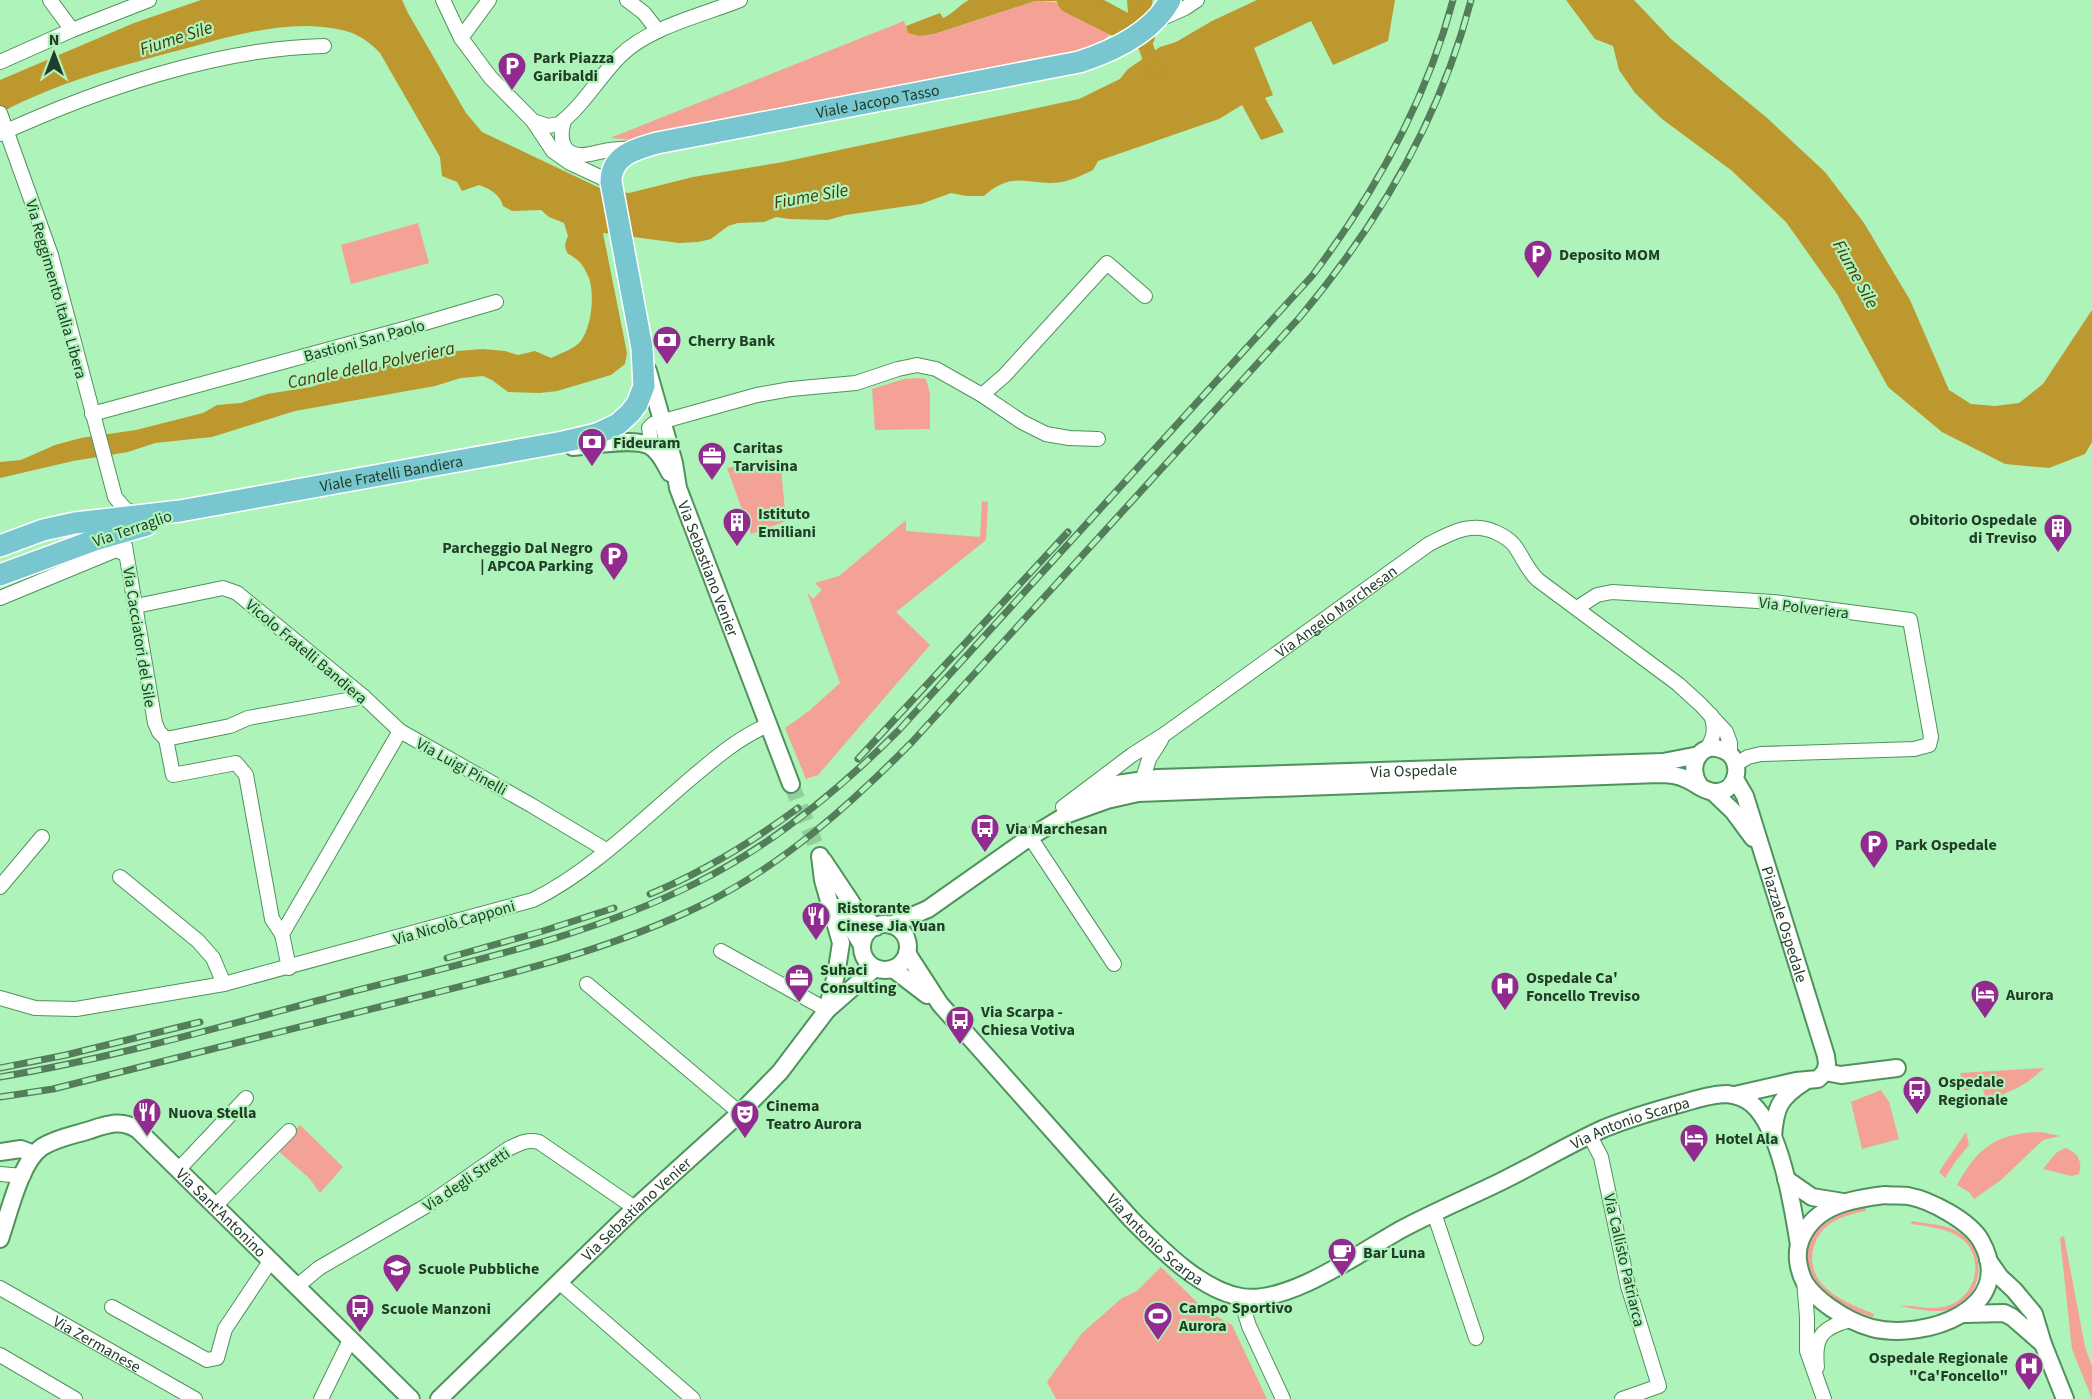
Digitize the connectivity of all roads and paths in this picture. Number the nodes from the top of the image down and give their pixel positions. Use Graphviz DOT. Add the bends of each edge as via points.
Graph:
graph roads {
  1 [pos="50,0"];
  2 [pos="149,0"];
  3 [pos="443,0"];
  4 [pos="489,0"];
  5 [pos="627,0"];
  6 [pos="740,0"];
  7 [pos="1170,0"];
  8 [pos="1197,0"];
  9 [pos="1156,21"];
  10 [pos="72,30"];
  11 [pos="658,31"];
  12 [pos="460,38"];
  13 [pos="324,46"];
  14 [pos="0,62"];
  15 [pos="1,115"];
  16 [pos="533,121"];
  17 [pos="564,121"];
  18 [pos="4,132"];
  19 [pos="637,148"];
  20 [pos="611,182"];
  21 [pos="1145,296"];
  22 [pos="496,302"];
  23 [pos="642,348"];
  24 [pos="982,395"];
  25 [pos="93,418"];
  26 [pos="657,434"];
  27 [pos="1098,438"];
  28 [pos="497,454"];
  29 [pos="180,511"];
  30 [pos="143,516"];
  31 [pos="115,535"];
  32 [pos="84,544"];
  33 [pos="0,546"];
  34 [pos="126,554"];
  35 [pos="69,570"];
  36 [pos="0,575"];
  37 [pos="0,598"];
  38 [pos="136,606"];
  39 [pos="1577,608"];
  40 [pos="364,697"];
  41 [pos="1710,713"];
  42 [pos="768,725"];
  43 [pos="400,731"];
  44 [pos="1165,734"];
  45 [pos="166,739"];
  46 [pos="1702,753"];
  47 [pos="1129,758"];
  48 [pos="1734,766"];
  49 [pos="1142,783"];
  50 [pos="791,784"];
  51 [pos="1706,789"];
  52 [pos="1063,807"];
  53 [pos="42,837"];
  54 [pos="1030,837"];
  55 [pos="606,850"];
  56 [pos="1763,854"];
  57 [pos="820,856"];
  58 [pos="120,877"];
  59 [pos="0,887"];
  60 [pos="928,909"];
  61 [pos="883,926"];
  62 [pos="282,934"];
  63 [pos="862,946"];
  64 [pos="907,948"];
  65 [pos="722,951"];
  66 [pos="1114,964"];
  67 [pos="289,968"];
  68 [pos="875,968"];
  69 [pos="893,969"];
  70 [pos="224,984"];
  71 [pos="587,984"];
  72 [pos="1,1000"];
  73 [pos="940,1004"];
  74 [pos="826,1010"];
  75 [pos="1897,1068"];
  76 [pos="1825,1072"];
  77 [pos="1806,1081"];
  78 [pos="1759,1088"];
  79 [pos="1735,1095"];
  80 [pos="246,1098"];
  81 [pos="1752,1104"];
  82 [pos="740,1113"];
  83 [pos="289,1131"];
  84 [pos="1590,1136"];
  85 [pos="1773,1138"];
  86 [pos="0,1152"];
  87 [pos="34,1154"];
  88 [pos="178,1170"];
  89 [pos="0,1174"];
  90 [pos="22,1176"];
  91 [pos="1786,1179"];
  92 [pos="1843,1202"];
  93 [pos="215,1206"];
  94 [pos="635,1208"];
  95 [pos="1434,1213"];
  96 [pos="0,1239"];
  97 [pos="1799,1245"];
  98 [pos="1987,1259"];
  99 [pos="271,1260"];
  100 [pos="1804,1280"];
  101 [pos="559,1282"];
  102 [pos="296,1287"];
  103 [pos="0,1288"];
  104 [pos="1240,1297"];
  105 [pos="112,1307"];
  106 [pos="1965,1314"];
  107 [pos="1850,1320"];
  108 [pos="1476,1338"];
  109 [pos="350,1340"];
  110 [pos="2043,1344"];
  111 [pos="0,1355"];
  112 [pos="1819,1381"];
  113 [pos="75,1399"];
  114 [pos="195,1399"];
  115 [pos="321,1399"];
  116 [pos="411,1399"];
  117 [pos="439,1399"];
  118 [pos="693,1399"];
  119 [pos="1283,1399"];
  120 [pos="1622,1399"];
  121 [pos="1824,1399"];
  122 [pos="2065,1399"];
  1 -- 10 [label="street"];
  2 -- 10 [label="street"];
  3 -- 12 [label="street"];
  4 -- 12 [label="street"];
  5 -- 11 [label="street"];
  6 -- 11 [label="street"];
  7 -- 9 [label="main road"];
  8 -- 9 [label="street"];
  9 -- 19 [label="main road, Viale Jacopo Tasso" via="1101,55 1079,62"];
  10 -- 14 [label="street"];
  11 -- 17 [label="street" via="621,55"];
  12 -- 16 [label="street" via="490,77"];
  13 -- 18 [label="street" via="280,49 160,74 68,105"];
  15 -- 18 [label="street, Via Reggimento Italia Libera"];
  16 -- 17 [label="street" via="549,126"];
  16 -- 20 [label="street" via="561,158"];
  17 -- 19 [label="street, Viale Jacopo Tasso" via="561,140 571,153 584,156"];
  18 -- 25 [label="street, Via Reggimento Italia Libera" via="51,255"];
  19 -- 20 [label="main road, Viale Jacopo Tasso" via="618,161"];
  20 -- 23 [label="main road, Viale Fratelli Bandiera"];
  21 -- 24 [label="street" via="1107,263"];
  22 -- 25 [label="street, Bastioni San Paolo"];
  23 -- 26 [label="street, Via Sebastiano Venier"];
  23 -- 28 [label="main road, Viale Fratelli Bandiera" via="644,386 637,404 618,424 586,437"];
  24 -- 26 [label="street" via="936,369 917,365 856,383 757,394"];
  24 -- 27 [label="street" via="1046,434"];
  25 -- 30 [label="street, Via Reggimento Italia Libera" via="117,502 131,513"];
  26 -- 28 [label="street" via="632,443"];
  26 -- 42 [label="street, Via Sebastiano Venier" via="674,463 678,488"];
  28 -- 29 [label="main road, Viale Fratelli Bandiera"];
  29 -- 30 [label="main road, Viale Fratelli Bandiera"];
  29 -- 31 [label="main road, Via Terraglio"];
  30 -- 33 [label="main road, Viale Fratelli Bandiera" via="56,526"];
  31 -- 32 [label="main road, Via Terraglio"];
  31 -- 34 [label="street, Via Cacciatori del Sile" via="122,541"];
  32 -- 35 [label="street, Via Terraglio"];
  32 -- 36 [label="main road, Via Terraglio"];
  34 -- 35 [label="street" via="116,550"];
  34 -- 38 [label="street, Via Cacciatori del Sile"];
  35 -- 37 [label="street"];
  38 -- 40 [label="street, Vicolo Fratelli Bandiera" via="223,588 237,593"];
  38 -- 45 [label="street, Via Cacciatori del Sile" via="155,723"];
  39 -- 41 [label="street"];
  39 -- 44 [label="street, Via Angelo Marchesan" via="1532,574 1501,534 1475,525 1429,544"];
  39 -- 48 [label="street, Via Polveriera" via="1597,595 1612,592 1773,602 1910,621 1931,737 1929,745 1914,749 1761,754"];
  40 -- 43 [label="street, Vicolo Fratelli Bandiera"];
  40 -- 45 [label="street" via="248,718 230,726"];
  41 -- 46 [label="street" via="1713,735"];
  41 -- 48 [label="street" via="1726,732"];
  42 -- 50 [label="street, Via Sebastiano Venier"];
  42 -- 55 [label="street" via="718,756"];
  43 -- 55 [label="street, Via Luigi Pinelli"];
  43 -- 62 [label="street, Via Luigi Pinelli"];
  44 -- 47 [label="street, Via Angelo Marchesan"];
  44 -- 49 [label="street, Via Angelo Marchesan" via="1149,759 1152,773"];
  45 -- 62 [label="street, Via Cacciatori del Sile" via="173,775 236,763 246,775 272,919"];
  46 -- 48 [label="street" via="1718,748"];
  46 -- 49 [label="street, Via Ospedale" via="1663,762"];
  46 -- 51 [label="street" via="1695,761 1693,774"];
  47 -- 49 [label="street" via="1126,767"];
  47 -- 52 [label="street, Via Angelo Marchesan"];
  48 -- 51 [label="street" via="1726,790"];
  48 -- 56 [label="street, Piazzale Ospedale"];
  49 -- 51 [label="street" via="1659,774 1679,776"];
  49 -- 52 [label="street" via="1098,790"];
  49 -- 54 [label="street" via="1068,814"];
  51 -- 56 [label="street" via="1737,816"];
  52 -- 54 [label="street"];
  53 -- 59 [label="street"];
  54 -- 60 [label="street"];
  54 -- 66 [label="street"];
  55 -- 67 [label="street, Via Nicolò Capponi" via="556,888 533,900"];
  56 -- 76 [label="street, Piazzale Ospedale" via="1826,1056"];
  57 -- 61 [label="street" via="857,911"];
  57 -- 63 [label="street" via="840,910"];
  57 -- 74 [label="street" via="841,943"];
  58 -- 70 [label="street" via="198,941 213,958"];
  60 -- 61 [label="street"];
  60 -- 64 [label="street"];
  61 -- 63 [label="street, Via Sebastiano Venier" via="867,933"];
  61 -- 64 [label="street" via="903,933"];
  62 -- 67 [label="street"];
  63 -- 68 [label="street" via="865,958"];
  63 -- 74 [label="street, Via Sebastiano Venier"];
  64 -- 69 [label="street" via="903,962"];
  64 -- 73 [label="street, Via Antonio Scarpa"];
  65 -- 74 [label="street"];
  67 -- 70 [label="street"];
  68 -- 69 [label="street"];
  68 -- 74 [label="street, Via Sebastiano Venier"];
  69 -- 73 [label="street, Via Antonio Scarpa"];
  70 -- 72 [label="street" via="76,1009 35,1008"];
  71 -- 82 [label="street"];
  73 -- 104 [label="street, Via Antonio Scarpa" via="1156,1244 1203,1281"];
  74 -- 82 [label="street, Via Sebastiano Venier" via="780,1072"];
  75 -- 76 [label="street" via="1841,1076"];
  76 -- 77 [label="street" via="1818,1079"];
  77 -- 78 [label="street, Via Antonio Scarpa"];
  77 -- 85 [label="street" via="1781,1102 1774,1115"];
  78 -- 79 [label="street, Via Antonio Scarpa"];
  78 -- 81 [label="street"];
  79 -- 81 [label="street"];
  79 -- 84 [label="street, Via Antonio Scarpa" via="1717,1095 1641,1115"];
  80 -- 88 [label="street"];
  81 -- 85 [label="street"];
  82 -- 94 [label="street, Via Sebastiano Venier"];
  83 -- 93 [label="street"];
  84 -- 95 [label="street, Via Antonio Scarpa"];
  84 -- 120 [label="street, Via Callisto Patriarca" via="1601,1157 1628,1286 1659,1386"];
  85 -- 91 [label="street"];
  86 -- 87 [label="street" via="21,1149"];
  87 -- 88 [label="street, Via Sant'Antonino" via="48,1143 122,1123 138,1130"];
  87 -- 90 [label="street"];
  88 -- 93 [label="street, Via Sant'Antonino"];
  89 -- 90 [label="street"];
  90 -- 96 [label="street"];
  91 -- 92 [label="street" via="1812,1197"];
  91 -- 97 [label="street"];
  92 -- 97 [label="street" via="1818,1215 1806,1228"];
  92 -- 98 [label="street" via="1885,1195 1908,1196 1930,1203 1972,1229 1982,1242"];
  93 -- 99 [label="street, Via Sant'Antonino"];
  94 -- 101 [label="street, Via Sebastiano Venier"];
  94 -- 102 [label="street, Via degli Stretti" via="540,1142 531,1140 508,1149 426,1206 319,1268"];
  95 -- 104 [label="street, Via Antonio Scarpa" via="1290,1290 1269,1296"];
  95 -- 108 [label="street"];
  97 -- 100 [label="street"];
  98 -- 106 [label="street" via="1985,1289"];
  98 -- 110 [label="street" via="2034,1314"];
  99 -- 102 [label="street, Via Sant'Antonino"];
  99 -- 105 [label="street" via="225,1329 217,1358 207,1360"];
  100 -- 107 [label="street" via="1821,1301"];
  100 -- 112 [label="street" via="1807,1351"];
  101 -- 117 [label="street, Via Sebastiano Venier"];
  101 -- 118 [label="street"];
  102 -- 109 [label="street, Via Sant'Antonino"];
  103 -- 114 [label="street, Via Zermanese"];
  104 -- 119 [label="street"];
  106 -- 107 [label="street" via="1941,1325 1901,1331"];
  106 -- 110 [label="street" via="2004,1313"];
  107 -- 112 [label="street" via="1829,1327 1820,1336 1816,1349"];
  109 -- 115 [label="street"];
  109 -- 116 [label="street, Via Sant'Antonino"];
  110 -- 122 [label="street"];
  111 -- 113 [label="street"];
  112 -- 121 [label="street"];
}
